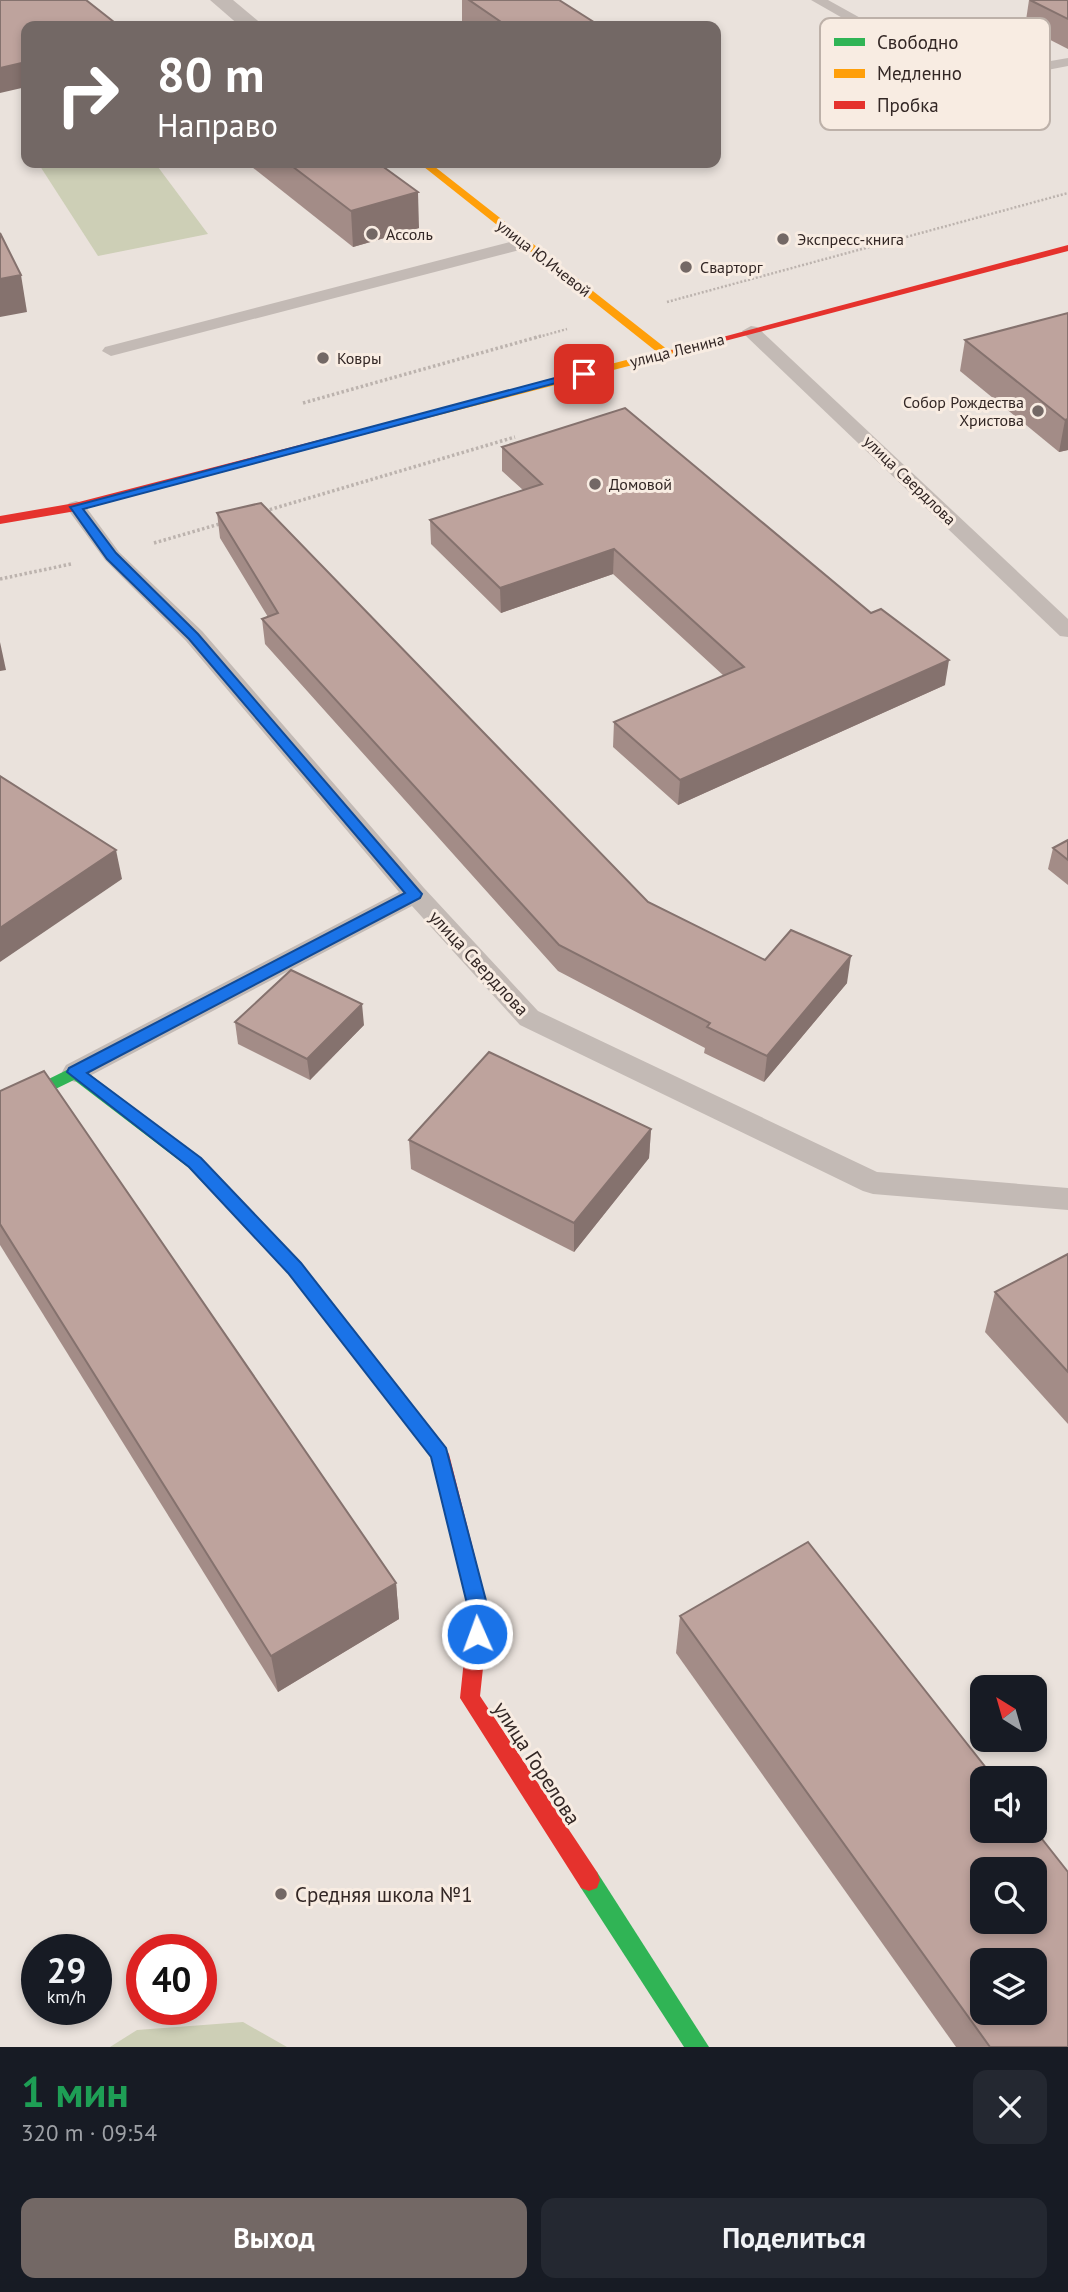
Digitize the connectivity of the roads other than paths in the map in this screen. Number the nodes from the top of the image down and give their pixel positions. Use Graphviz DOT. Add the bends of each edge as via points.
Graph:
graph roads {
  1 [pos="220,0"];
  2 [pos="818,0"];
  3 [pos="850,18"];
  4 [pos="247,21"];
  5 [pos="1068,62"];
  6 [pos="1050,65"];
  7 [pos="430,168"];
  8 [pos="525,243"];
  9 [pos="1068,248"];
  10 [pos="751,331"];
  11 [pos="111,351"];
  12 [pos="665,352"];
  13 [pos="76,507"];
  14 [pos="0,520"];
  15 [pos="1068,631"];
  16 [pos="415,894"];
  17 [pos="75,1072"];
  18 [pos="0,1111"];
  19 [pos="1068,1199"];
  20 [pos="697,2047"];
  1 -- 4 [label="street"];
  2 -- 3 [label="lane"];
  5 -- 6 [label="lane"];
  7 -- 8 [label="street, улица Ю.Ичевой"];
  8 -- 11 [label="lane"];
  8 -- 12 [label="street, улица Ю.Ичевой"];
  9 -- 10 [label="street, улица Ленина"];
  10 -- 12 [label="street, улица Ленина"];
  10 -- 15 [label="lane, улица Свердлова"];
  12 -- 13 [label="street, улица Ленина"];
  13 -- 14 [label="street, улица Ленина"];
  13 -- 16 [label="lane, улица Свердлова" via="111,556 194,636"];
  16 -- 17 [label="lane"];
  16 -- 19 [label="lane, улица Свердлова" via="528,1018 873,1184"];
  17 -- 18 [label="street"];
  17 -- 20 [label="street, улица Горелова" via="195,1163 295,1268 440,1454 479,1612 470,1698"];
}
